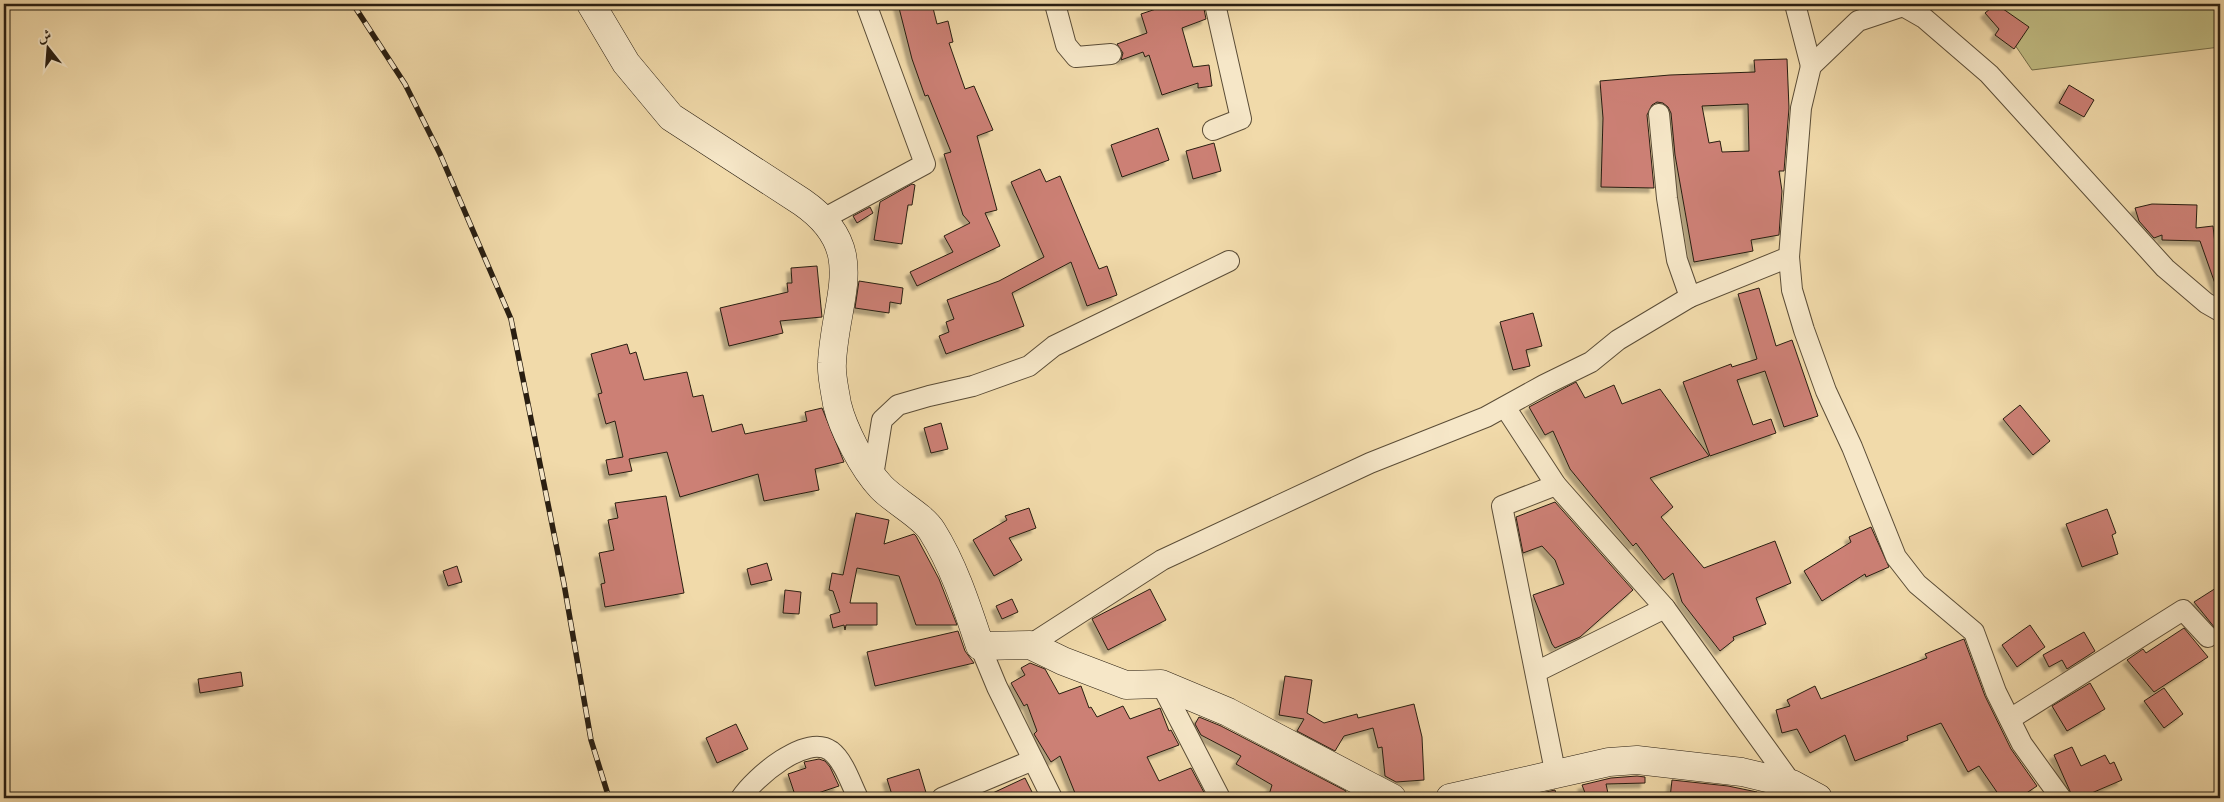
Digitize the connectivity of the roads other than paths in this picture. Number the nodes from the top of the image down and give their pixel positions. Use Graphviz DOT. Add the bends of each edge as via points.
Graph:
graph roads {
  1 [pos="591,4"];
  2 [pos="866,4"];
  3 [pos="1055,4"];
  4 [pos="1215,4"];
  5 [pos="1795,4"];
  6 [pos="1111,54"];
  7 [pos="1811,66"];
  8 [pos="1659,114"];
  9 [pos="1213,130"];
  10 [pos="823,219"];
  11 [pos="1789,257"];
  12 [pos="1229,261"];
  13 [pos="1690,297"];
  14 [pos="2220,311"];
  15 [pos="1504,407"];
  16 [pos="873,476"];
  17 [pos="1556,485"];
  18 [pos="1665,608"];
  19 [pos="2208,637"];
  20 [pos="1030,645"];
  21 [pos="980,646"];
  22 [pos="1536,672"];
  23 [pos="1161,684"];
  24 [pos="2010,720"];
  25 [pos="1033,760"];
  26 [pos="1556,776"];
  27 [pos="1792,784"];
  28 [pos="741,798"];
  29 [pos="858,798"];
  30 [pos="942,798"];
  31 [pos="1052,798"];
  32 [pos="1220,798"];
  33 [pos="1392,798"];
  34 [pos="1450,798"];
  35 [pos="1818,798"];
  36 [pos="2061,798"];
  1 -- 10 [label="street" via="626,63 671,118 802,202"];
  2 -- 10 [label="street" via="924,164"];
  3 -- 6 [label="street" via="1066,45 1076,57"];
  4 -- 9 [label="street" via="1241,119"];
  5 -- 7 [label="street"];
  7 -- 11 [label="street" via="1801,108"];
  7 -- 14 [label="street" via="1858,21 1903,6 1924,18 1989,74 2165,268"];
  8 -- 13 [label="street" via="1677,260"];
  10 -- 16 [label="street" via="840,244 845,263 832,364 838,405 852,444"];
  11 -- 13 [label="street"];
  11 -- 24 [label="street" via="1792,290 1813,356 1896,557 1917,584 1974,632"];
  12 -- 16 [label="street" via="1054,346 1029,366 973,386 898,405 882,420"];
  13 -- 15 [label="street" via="1618,340 1591,362"];
  15 -- 17 [label="street"];
  15 -- 20 [label="street" via="1370,463 1162,560"];
  16 -- 21 [label="street" via="881,487 932,530 956,578"];
  17 -- 18 [label="street"];
  17 -- 22 [label="street" via="1502,506"];
  18 -- 22 [label="street"];
  18 -- 27 [label="street"];
  19 -- 24 [label="street" via="2183,610"];
  20 -- 21 [label="street"];
  20 -- 23 [label="street" via="1126,685"];
  21 -- 25 [label="street"];
  22 -- 26 [label="street"];
  23 -- 32 [label="street"];
  23 -- 33 [label="street" via="1228,712"];
  24 -- 36 [label="street" via="2022,744"];
  25 -- 30 [label="street"];
  25 -- 31 [label="street"];
  26 -- 27 [label="street" via="1609,762 1637,760 1742,772"];
  26 -- 34 [label="street"];
  27 -- 35 [label="street"];
  28 -- 29 [label="street" via="763,773 808,748 819,747 830,750 838,758"];
}
